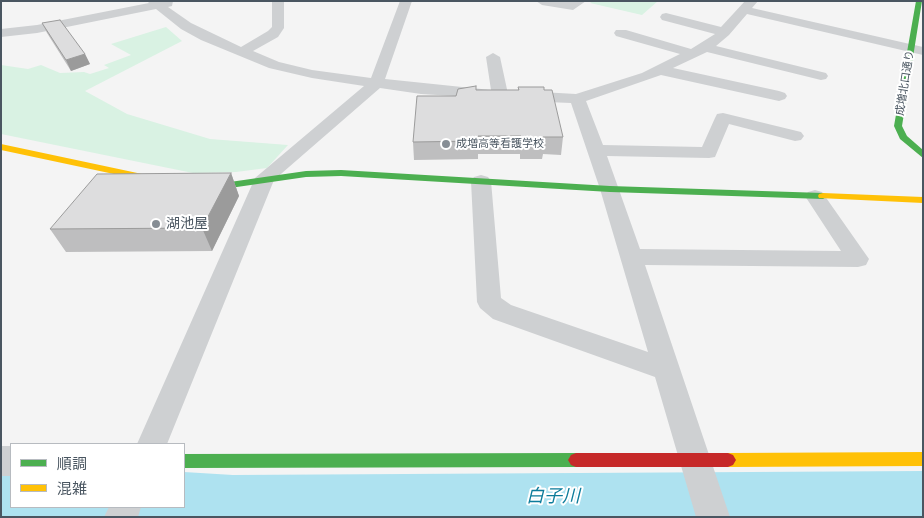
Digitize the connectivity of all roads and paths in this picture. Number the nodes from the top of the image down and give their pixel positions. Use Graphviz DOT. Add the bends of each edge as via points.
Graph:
graph roads {
  1 [pos="176,1"];
  2 [pos="278,1"];
  3 [pos="406,1"];
  4 [pos="542,1"];
  5 [pos="580,1"];
  6 [pos="919,1"];
  7 [pos="156,3"];
  8 [pos="749,6"];
  9 [pos="666,17"];
  10 [pos="724,32"];
  11 [pos="1,33"];
  12 [pos="621,33"];
  13 [pos="917,49"];
  14 [pos="700,51"];
  15 [pos="242,52"];
  16 [pos="493,58"];
  17 [pos="660,70"];
  18 [pos="821,76"];
  19 [pos="376,83"];
  20 [pos="500,94"];
  21 [pos="779,96"];
  22 [pos="577,99"];
  23 [pos="795,136"];
  24 [pos="1,147"];
  25 [pos="595,150"];
  26 [pos="923,155"];
  27 [pos="264,180"];
  28 [pos="481,181"];
  29 [pos="610,189"];
  30 [pos="815,196"];
  31 [pos="923,200"];
  32 [pos="631,257"];
  33 [pos="666,369"];
  34 [pos="152,443"];
  35 [pos="923,459"];
  36 [pos="694,460"];
  37 [pos="185,461"];
  38 [pos="713,517"];
  1 -- 7 [label="street"];
  2 -- 15 [label="street" via="278,28"];
  3 -- 19 [label="street"];
  4 -- 5 [label="street" via="573,6"];
  6 -- 13 [label="street, 成増北口通り"];
  7 -- 11 [label="street" via="37,29"];
  7 -- 15 [label="street" via="186,26"];
  8 -- 10 [label="street"];
  8 -- 13 [label="street"];
  9 -- 10 [label="street"];
  10 -- 14 [label="street"];
  12 -- 14 [label="street"];
  13 -- 26 [label="street, 成増北口通り" via="898,126 903,137"];
  14 -- 17 [label="street"];
  14 -- 18 [label="street"];
  15 -- 19 [label="street" via="274,65 312,74"];
  16 -- 20 [label="street"];
  17 -- 21 [label="street"];
  17 -- 22 [label="street"];
  19 -- 20 [label="street"];
  19 -- 27 [label="street"];
  20 -- 22 [label="street"];
  22 -- 25 [label="street"];
  23 -- 25 [label="street" via="724,118 709,154"];
  24 -- 27 [label="street" via="190,187"];
  25 -- 29 [label="street"];
  27 -- 28 [label="street" via="341,173"];
  27 -- 34 [label="street"];
  28 -- 29 [label="street"];
  28 -- 33 [label="street" via="489,302 502,312"];
  29 -- 30 [label="street"];
  29 -- 32 [label="street"];
  30 -- 31 [label="street"];
  30 -- 32 [label="street" via="858,260"];
  32 -- 33 [label="street"];
  33 -- 36 [label="street"];
  35 -- 36 [label="street"];
  36 -- 37 [label="street"];
  36 -- 38 [label="street"];
}
